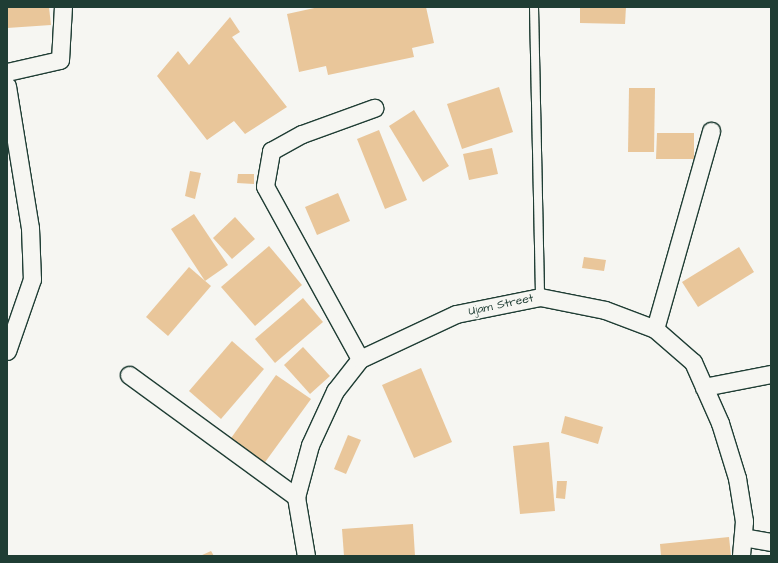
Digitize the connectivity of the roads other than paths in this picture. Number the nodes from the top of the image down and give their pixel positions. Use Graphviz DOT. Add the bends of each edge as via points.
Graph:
graph roads {
  1 [pos="62,7"];
  2 [pos="534,7"];
  3 [pos="7,72"];
  4 [pos="7,86"];
  5 [pos="374,108"];
  6 [pos="711,131"];
  7 [pos="540,297"];
  8 [pos="655,329"];
  9 [pos="7,351"];
  10 [pos="360,359"];
  11 [pos="771,374"];
  12 [pos="129,375"];
  13 [pos="704,387"];
  14 [pos="296,497"];
  15 [pos="743,537"];
  16 [pos="771,542"];
  17 [pos="306,556"];
  18 [pos="740,556"];
  1 -- 3 [label="street" via="60,60"];
  2 -- 7 [label="lane"];
  4 -- 9 [label="street" via="30,228 32,279"];
  5 -- 10 [label="street" via="302,134 271,151 265,186"];
  6 -- 8 [label="street"];
  7 -- 8 [label="street, Ujam Street" via="605,310"];
  7 -- 10 [label="street, Ujam Street" via="456,314"];
  8 -- 13 [label="street, Ujam Street" via="693,362"];
  10 -- 14 [label="street, Ujam Street" via="335,391 310,445"];
  11 -- 13 [label="street"];
  12 -- 14 [label="street"];
  13 -- 15 [label="street, Ujam Street" via="736,478 744,521"];
  14 -- 17 [label="street, Ujam Street"];
  15 -- 16 [label="street"];
  15 -- 18 [label="street, Ujam Street"];
}
